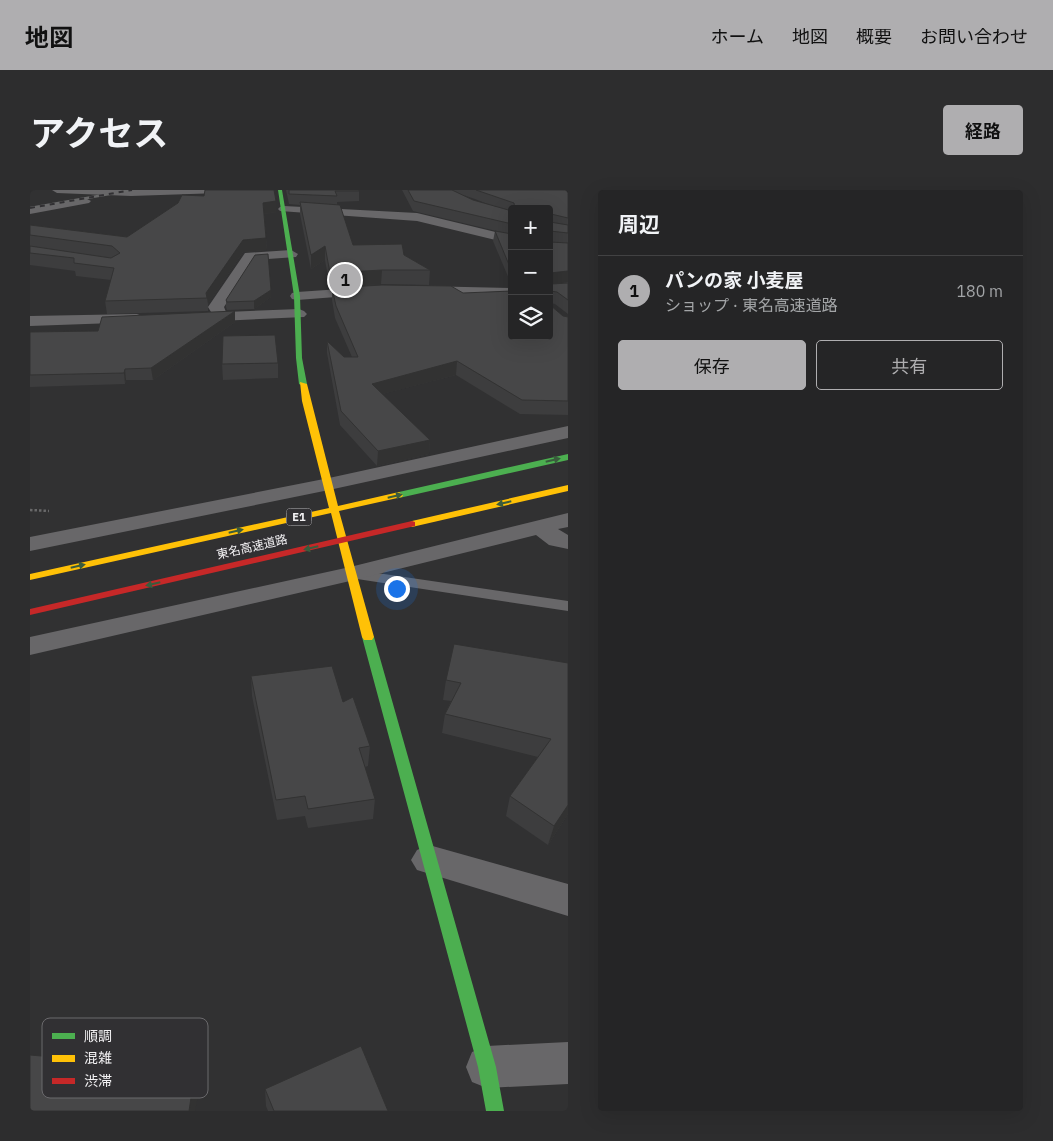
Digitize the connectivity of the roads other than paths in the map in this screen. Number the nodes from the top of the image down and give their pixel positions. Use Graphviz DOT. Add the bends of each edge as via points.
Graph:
graph roads {
  1 [pos="57,190"];
  2 [pos="220,190"];
  3 [pos="280,190"];
  4 [pos="131,193"];
  5 [pos="284,209"];
  6 [pos="30,211"];
  7 [pos="508,239"];
  8 [pos="291,254"];
  9 [pos="386,290"];
  10 [pos="404,290"];
  11 [pos="508,292"];
  12 [pos="297,296"];
  13 [pos="299,314"];
  14 [pos="220,316"];
  15 [pos="183,317"];
  16 [pos="155,319"];
  17 [pos="30,321"];
  18 [pos="568,432"];
  19 [pos="568,457"];
  20 [pos="330,484"];
  21 [pos="568,488"];
  22 [pos="568,520"];
  23 [pos="540,527"];
  24 [pos="568,542"];
  25 [pos="30,544"];
  26 [pos="350,574"];
  27 [pos="30,577"];
  28 [pos="568,606"];
  29 [pos="30,612"];
  30 [pos="30,646"];
  31 [pos="429,860"];
  32 [pos="568,900"];
  33 [pos="568,1063"];
  34 [pos="487,1067"];
  35 [pos="494,1110"];
  1 -- 4 [label="street"];
  2 -- 4 [label="street"];
  3 -- 5 [label="main road"];
  4 -- 6 [label="street"];
  5 -- 7 [label="street" via="417,217"];
  5 -- 8 [label="main road"];
  8 -- 12 [label="main road"];
  8 -- 14 [label="street" via="250,256 216,307"];
  9 -- 12 [label="street"];
  10 -- 11 [label="street"];
  12 -- 13 [label="main road"];
  13 -- 14 [label="street"];
  13 -- 20 [label="main road" via="299,358 306,401"];
  14 -- 15 [label="street"];
  16 -- 17 [label="street"];
  18 -- 20 [label="street"];
  27 -- 19 [label="main road, 東名高速道路 / E1, one-way"];
  20 -- 25 [label="street"];
  20 -- 26 [label="main road"];
  21 -- 29 [label="main road, 東名高速道路, one-way"];
  22 -- 23 [label="street"];
  23 -- 24 [label="street" via="557,540"];
  23 -- 26 [label="street"];
  26 -- 28 [label="lane"];
  26 -- 30 [label="street"];
  26 -- 31 [label="main road"];
  31 -- 32 [label="street"];
  31 -- 34 [label="main road"];
  33 -- 34 [label="street"];
  34 -- 35 [label="main road"];
}
